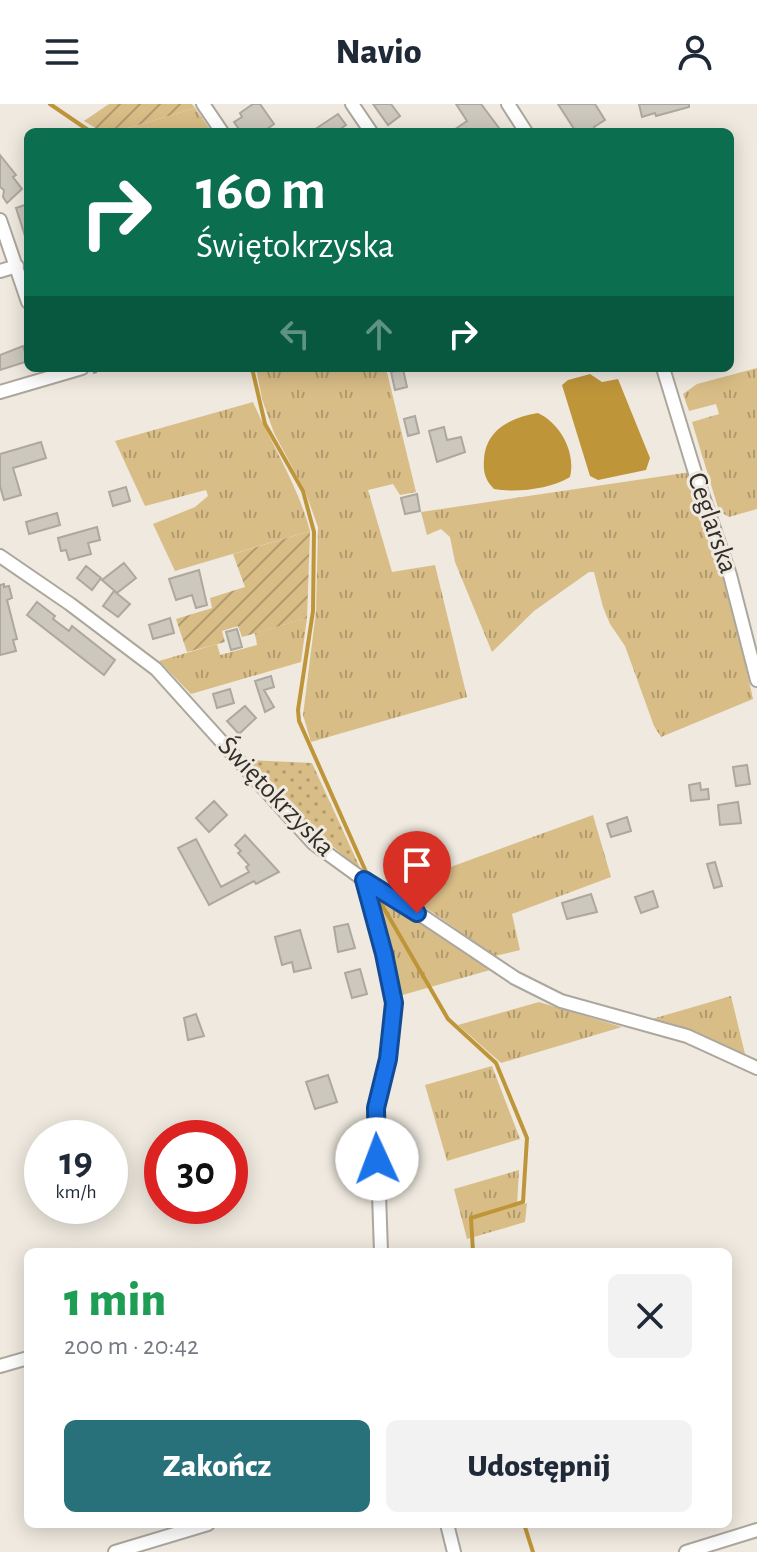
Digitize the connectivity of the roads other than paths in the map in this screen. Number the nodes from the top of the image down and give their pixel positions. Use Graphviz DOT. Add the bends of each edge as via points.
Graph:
graph roads {
  1 [pos="203,104"];
  2 [pos="352,104"];
  3 [pos="508,104"];
  4 [pos="219,128"];
  5 [pos="365,128"];
  6 [pos="523,128"];
  7 [pos="0,220"];
  8 [pos="17,266"];
  9 [pos="0,271"];
  10 [pos="24,289"];
  11 [pos="664,372"];
  12 [pos="50,373"];
  13 [pos="0,392"];
  14 [pos="0,556"];
  15 [pos="757,680"];
  16 [pos="365,884"];
  17 [pos="757,1068"];
  18 [pos="381,1248"];
  19 [pos="24,1359"];
  20 [pos="0,1366"];
  21 [pos="195,1528"];
  22 [pos="448,1528"];
  23 [pos="757,1530"];
  24 [pos="115,1552"];
  25 [pos="454,1552"];
  26 [pos="686,1552"];
  1 -- 4 [label="street"];
  2 -- 5 [label="street"];
  3 -- 6 [label="street"];
  7 -- 8 [label="street"];
  8 -- 9 [label="street"];
  8 -- 10 [label="street"];
  11 -- 15 [label="street, Ceglarska" via="730,575"];
  12 -- 13 [label="street"];
  14 -- 16 [label="street, Świętokrzyska" via="156,669 313,843"];
  16 -- 17 [label="street, Świętokrzyska" via="561,1001 687,1036"];
  16 -- 18 [label="street" via="394,1003 376,1108"];
  19 -- 20 [label="street"];
  21 -- 24 [label="street"];
  22 -- 25 [label="street"];
  23 -- 26 [label="street"];
}
